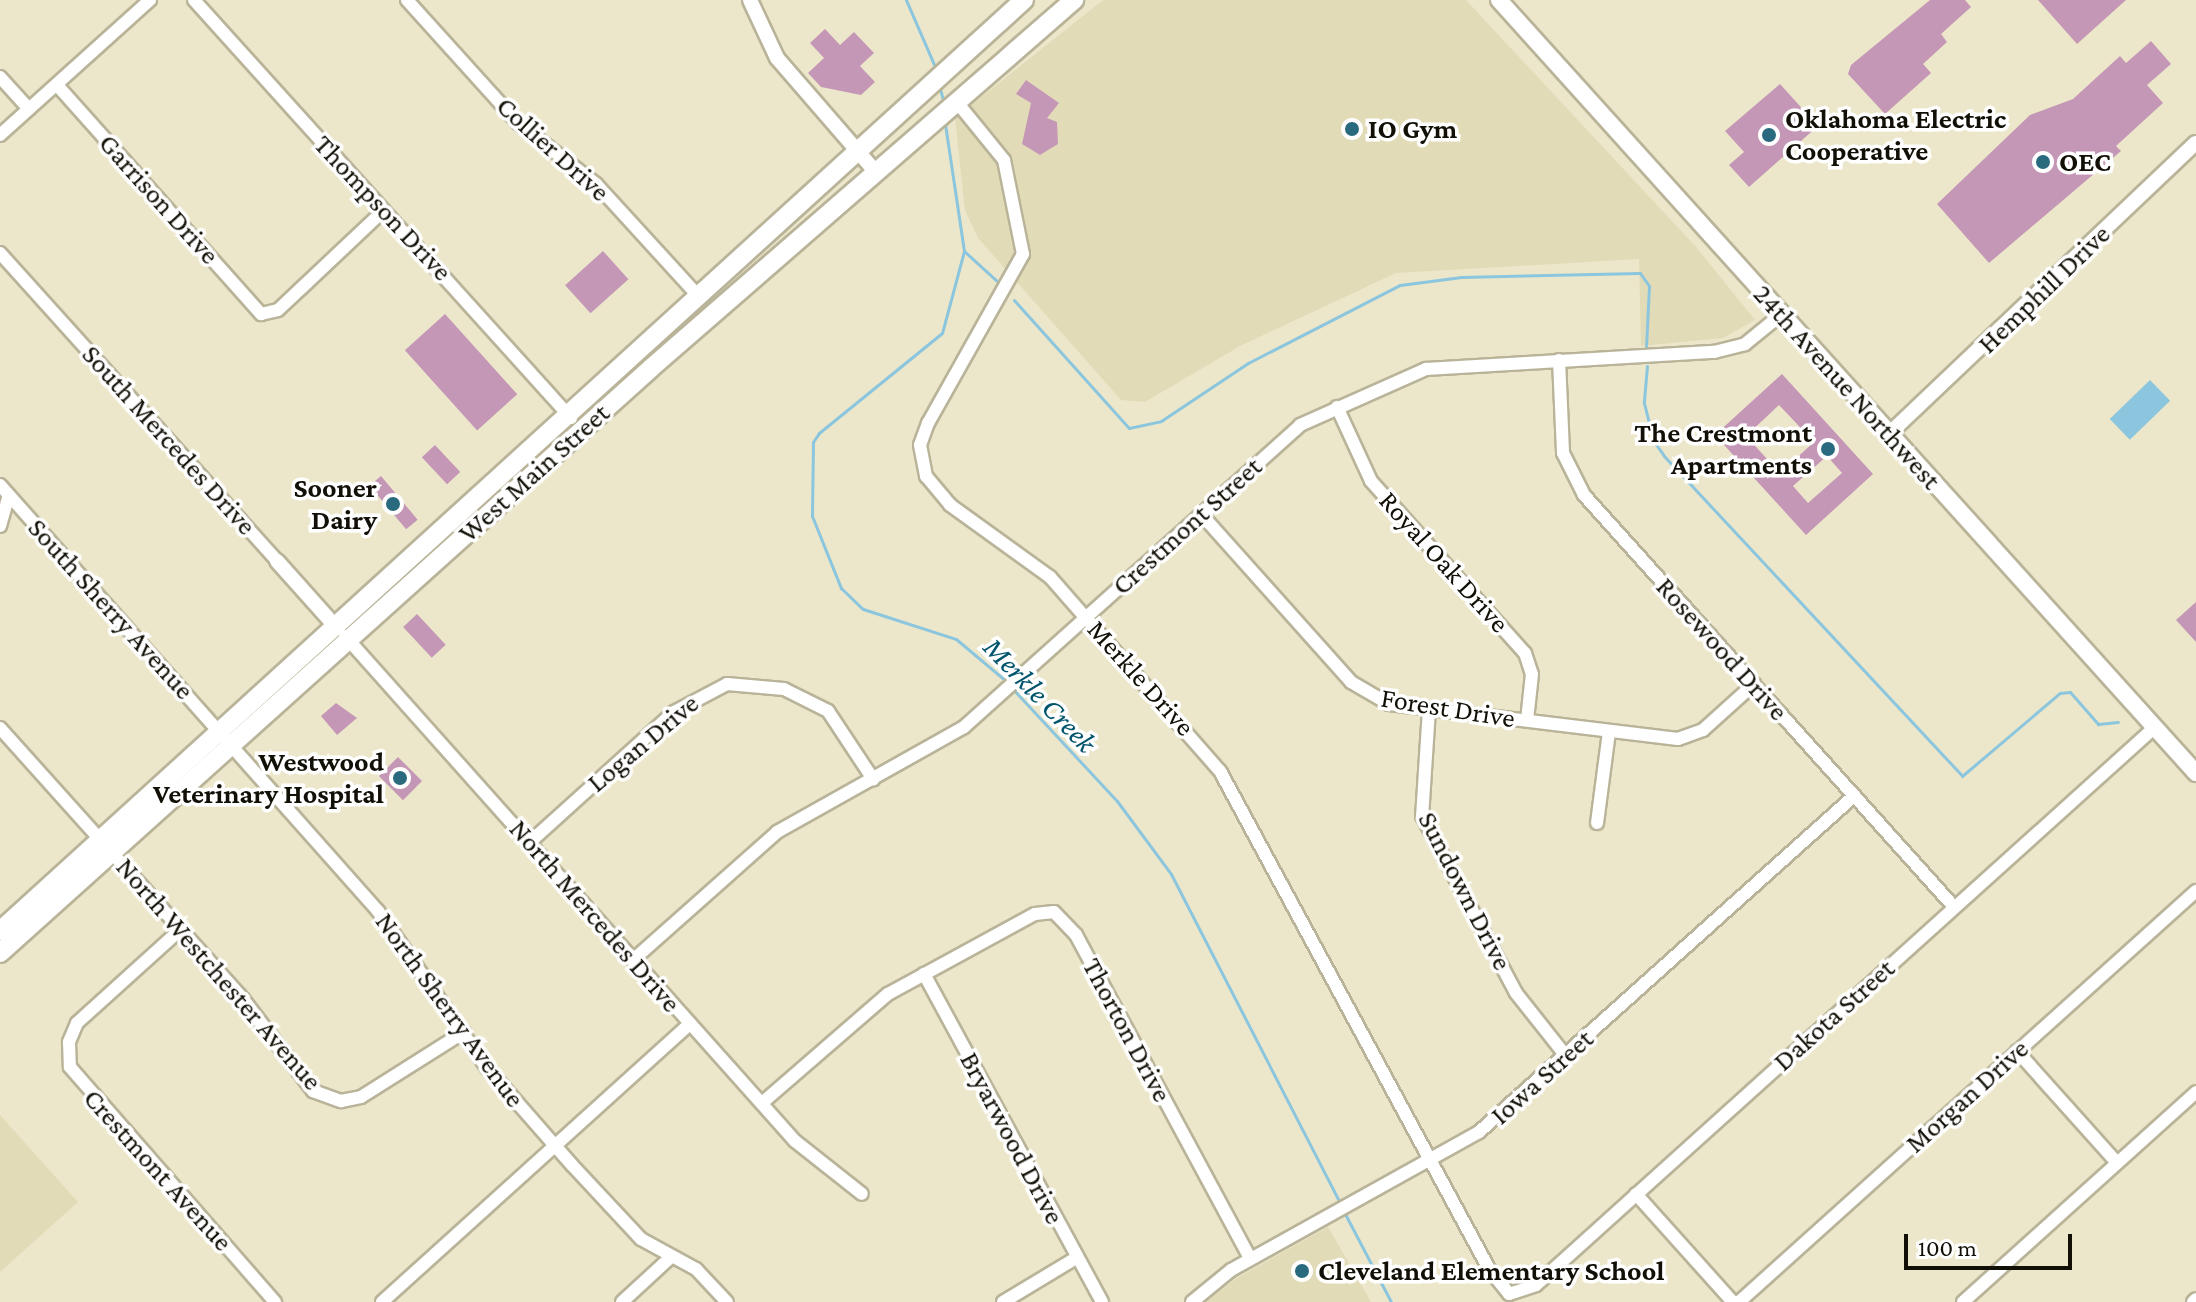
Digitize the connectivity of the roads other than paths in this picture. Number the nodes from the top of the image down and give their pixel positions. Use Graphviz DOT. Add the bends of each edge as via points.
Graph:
graph roads {
  1 [pos="150,0"];
  2 [pos="194,0"];
  3 [pos="407,0"];
  4 [pos="750,0"];
  5 [pos="1024,0"];
  6 [pos="1074,0"];
  7 [pos="1499,0"];
  8 [pos="0,77"];
  9 [pos="57,85"];
  10 [pos="954,103"];
  11 [pos="29,109"];
  12 [pos="0,135"];
  13 [pos="2196,143"];
  14 [pos="857,152"];
  15 [pos="875,171"];
  16 [pos="383,211"];
  17 [pos="0,253"];
  18 [pos="700,298"];
  19 [pos="1783,313"];
  20 [pos="1559,360"];
  21 [pos="1337,407"];
  22 [pos="571,418"];
  23 [pos="1891,432"];
  24 [pos="4,490"];
  25 [pos="1201,514"];
  26 [pos="0,526"];
  27 [pos="277,561"];
  28 [pos="1086,618"];
  29 [pos="343,634"];
  30 [pos="1754,684"];
  31 [pos="1429,709"];
  32 [pos="1527,720"];
  33 [pos="2155,727"];
  34 [pos="0,728"];
  35 [pos="1609,732"];
  36 [pos="226,740"];
  37 [pos="2196,773"];
  38 [pos="873,779"];
  39 [pos="1854,796"];
  40 [pos="1597,823"];
  41 [pos="530,842"];
  42 [pos="109,846"];
  43 [pos="2196,891"];
  44 [pos="1954,907"];
  45 [pos="181,929"];
  46 [pos="0,931"];
  47 [pos="0,953"];
  48 [pos="633,960"];
  49 [pos="924,974"];
  50 [pos="690,1024"];
  51 [pos="464,1032"];
  52 [pos="2017,1051"];
  53 [pos="1566,1056"];
  54 [pos="2196,1092"];
  55 [pos="762,1103"];
  56 [pos="556,1147"];
  57 [pos="1432,1160"];
  58 [pos="2117,1163"];
  59 [pos="862,1194"];
  60 [pos="1636,1194"];
  61 [pos="671,1257"];
  62 [pos="1076,1258"];
  63 [pos="1250,1258"];
  64 [pos="1509,1294"];
  65 [pos="275,1302"];
  66 [pos="382,1302"];
  67 [pos="622,1302"];
  68 [pos="727,1302"];
  69 [pos="1003,1302"];
  70 [pos="1102,1302"];
  71 [pos="1192,1302"];
  72 [pos="1733,1302"];
  73 [pos="1739,1302"];
  74 [pos="1963,1302"];
  1 -- 9 [label="street"];
  2 -- 16 [label="street, Thompson Drive"];
  3 -- 18 [label="street, Collier Drive" via="519,124 596,184"];
  4 -- 14 [label="street" via="777,58"];
  5 -- 14 [label="main road, West Main Street"];
  6 -- 10 [label="main road, West Main Street"];
  7 -- 19 [label="main road, 24th Avenue Northwest"];
  8 -- 11 [label="street"];
  9 -- 11 [label="street"];
  9 -- 16 [label="street, Garrison Drive" via="261,314 278,310"];
  10 -- 15 [label="main road, West Main Street"];
  10 -- 28 [label="street, Merkle Drive" via="1004,160 1023,254 928,423 920,445 923,469 950,505 1038,565"];
  11 -- 12 [label="street"];
  13 -- 23 [label="street, Hemphill Drive"];
  14 -- 15 [label="street"];
  14 -- 18 [label="main road, West Main Street"];
  15 -- 29 [label="main road, West Main Street"];
  16 -- 22 [label="street, Thompson Drive"];
  17 -- 27 [label="street, South Mercedes Drive"];
  18 -- 22 [label="main road, West Main Street"];
  19 -- 20 [label="street, Crestmont Street" via="1756,337 1725,350"];
  19 -- 23 [label="main road, 24th Avenue Northwest"];
  20 -- 21 [label="street, Crestmont Street" via="1426,369"];
  20 -- 30 [label="street, Rosewood Drive" via="1562,442 1575,481"];
  21 -- 25 [label="street, Crestmont Street" via="1300,425"];
  21 -- 32 [label="street, Royal Oak Drive" via="1371,481 1525,653 1532,674"];
  22 -- 29 [label="main road, West Main Street"];
  23 -- 33 [label="main road, 24th Avenue Northwest"];
  24 -- 26 [label="street"];
  24 -- 36 [label="street, South Sherry Avenue"];
  25 -- 28 [label="street, Crestmont Street"];
  25 -- 31 [label="street, Forest Drive" via="1363,693 1389,704"];
  27 -- 29 [label="street, South Mercedes Drive"];
  28 -- 38 [label="street, Crestmont Street" via="935,748"];
  28 -- 57 [label="street, Merkle Drive" via="1220,771"];
  29 -- 36 [label="main road, West Main Street"];
  29 -- 41 [label="street, North Mercedes Drive"];
  30 -- 35 [label="street, Forest Drive" via="1695,735"];
  30 -- 39 [label="street, Rosewood Drive"];
  31 -- 32 [label="street, Forest Drive"];
  31 -- 53 [label="street, Sundown Drive" via="1422,816 1516,993"];
  32 -- 35 [label="street, Forest Drive"];
  33 -- 37 [label="main road, 24th Avenue Northwest"];
  33 -- 44 [label="street, Dakota Street"];
  34 -- 42 [label="street, North Westchester Avenue"];
  35 -- 40 [label="street"];
  36 -- 42 [label="main road, West Main Street"];
  36 -- 51 [label="street, North Sherry Avenue" via="397,934"];
  38 -- 41 [label="street, Logan Drive" via="828,711 784,689 727,684 674,712"];
  38 -- 48 [label="street, Crestmont Street" via="777,832"];
  39 -- 44 [label="street, Rosewood Drive"];
  39 -- 53 [label="street, Iowa Street"];
  41 -- 48 [label="street, North Mercedes Drive"];
  42 -- 45 [label="street, North Westchester Avenue"];
  42 -- 46 [label="main road, West Main Street"];
  42 -- 47 [label="main road, West Main Street"];
  43 -- 52 [label="street, Morgan Drive"];
  44 -- 60 [label="street, Dakota Street"];
  45 -- 51 [label="street, North Westchester Avenue" via="304,1082 330,1099 361,1097"];
  45 -- 65 [label="street, Crestmont Avenue" via="77,1023 69,1042 70,1067"];
  48 -- 50 [label="street, North Mercedes Drive"];
  49 -- 55 [label="street" via="858,1018"];
  49 -- 62 [label="street, Bryarwood Drive"];
  49 -- 63 [label="street, Thorton Drive" via="1035,914 1063,917"];
  50 -- 55 [label="street, North Mercedes Drive"];
  50 -- 56 [label="street"];
  51 -- 56 [label="street, North Sherry Avenue"];
  52 -- 58 [label="street"];
  52 -- 73 [label="street, Morgan Drive"];
  53 -- 57 [label="street, Iowa Street" via="1479,1132"];
  54 -- 58 [label="street"];
  55 -- 59 [label="street, North Mercedes Drive" via="813,1159"];
  56 -- 61 [label="street, North Sherry Avenue" via="629,1228"];
  56 -- 66 [label="street"];
  57 -- 63 [label="street, Iowa Street"];
  57 -- 64 [label="street, Merkle Drive" via="1489,1269"];
  58 -- 74 [label="street"];
  60 -- 64 [label="street, Dakota Street" via="1536,1285"];
  60 -- 72 [label="street"];
  61 -- 67 [label="street"];
  61 -- 68 [label="street, North Sherry Avenue" via="696,1269"];
  62 -- 69 [label="street"];
  62 -- 70 [label="street, Bryarwood Drive"];
  63 -- 71 [label="street, Iowa Street"];
}
